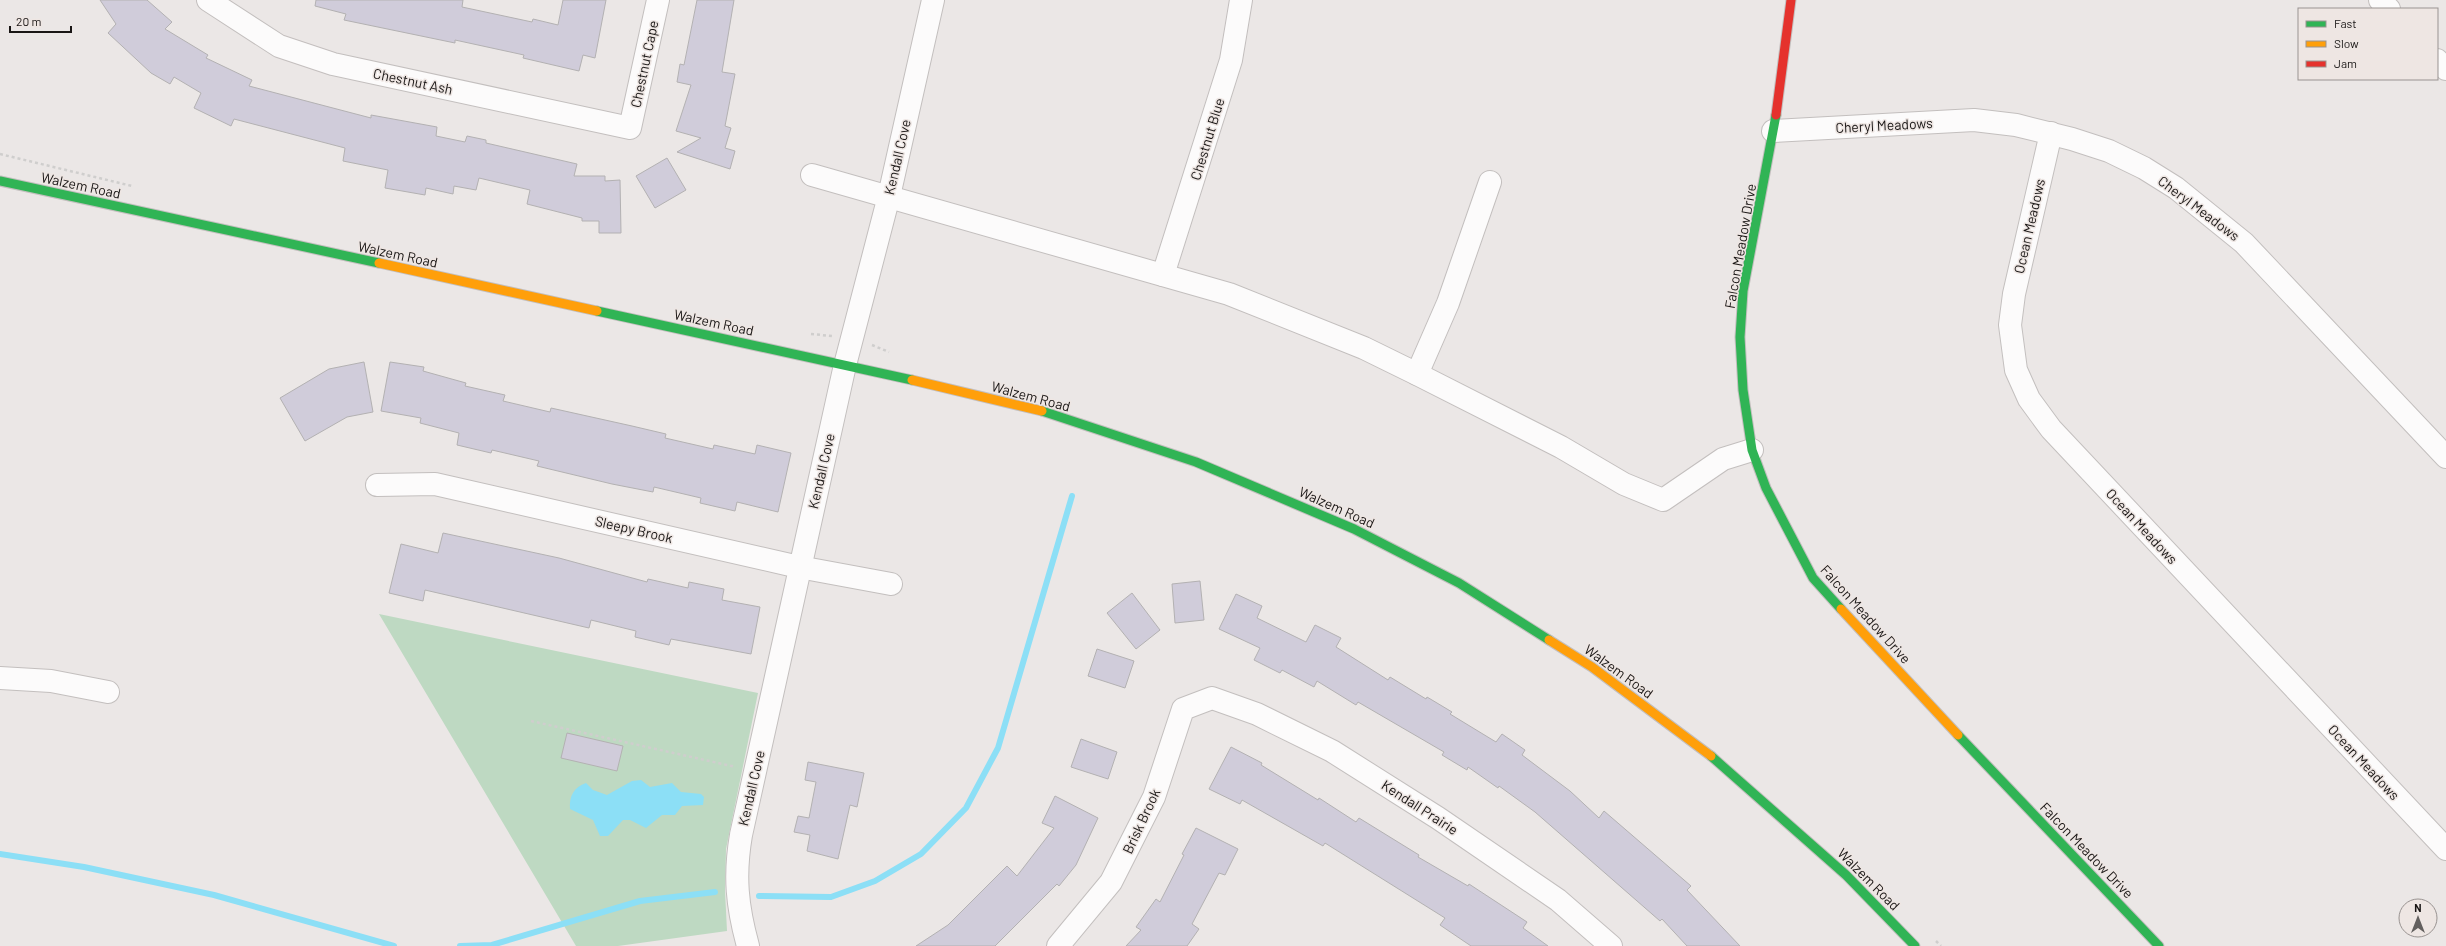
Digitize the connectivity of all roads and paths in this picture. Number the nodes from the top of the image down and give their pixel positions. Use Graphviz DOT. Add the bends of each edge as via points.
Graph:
graph roads {
  1 [pos="208,0"];
  2 [pos="658,0"];
  3 [pos="933,0"];
  4 [pos="1241,0"];
  5 [pos="1791,0"];
  6 [pos="2380,0"];
  7 [pos="2388,8"];
  8 [pos="2438,61"];
  9 [pos="2446,69"];
  10 [pos="630,128"];
  11 [pos="1773,131"];
  12 [pos="2050,133"];
  13 [pos="812,175"];
  14 [pos="0,182"];
  15 [pos="1490,182"];
  16 [pos="888,196"];
  17 [pos="1163,275"];
  18 [pos="845,365"];
  19 [pos="1417,374"];
  20 [pos="1752,450"];
  21 [pos="2446,457"];
  22 [pos="377,485"];
  23 [pos="799,567"];
  24 [pos="891,584"];
  25 [pos="0,678"];
  26 [pos="108,692"];
  27 [pos="1212,698"];
  28 [pos="531,721"];
  29 [pos="740,768"];
  30 [pos="2446,849"];
  31 [pos="748,946"];
  32 [pos="1058,946"];
  33 [pos="1611,946"];
  34 [pos="1916,946"];
  35 [pos="2159,946"];
  1 -- 10 [label="street, Chestnut Ash" via="279,46 333,64"];
  2 -- 10 [label="street, Chestnut Cape"];
  3 -- 16 [label="street, Kendall Cove"];
  4 -- 17 [label="street, Chestnut Blue" via="1231,60"];
  5 -- 11 [label="street, Falcon Meadow Drive"];
  6 -- 7 [label="street"];
  8 -- 9 [label="street"];
  11 -- 12 [label="street, Cheryl Meadows" via="1974,120 2016,125"];
  11 -- 20 [label="street, Falcon Meadow Drive" via="1743,291 1740,337 1743,390"];
  12 -- 21 [label="street, Cheryl Meadows" via="2109,151 2144,168 2207,212 2244,243"];
  12 -- 30 [label="street, Ocean Meadows" via="2014,294 2010,325 2016,370 2028,399 2051,429"];
  13 -- 16 [label="street"];
  14 -- 18 [label="street, Walzem Road"];
  15 -- 19 [label="street" via="1448,303"];
  16 -- 17 [label="street"];
  16 -- 18 [label="street, Kendall Cove"];
  17 -- 19 [label="street" via="1229,294 1364,348"];
  18 -- 23 [label="street, Kendall Cove"];
  18 -- 34 [label="street, Walzem Road" via="1033,408 1196,462 1354,529 1459,583 1592,667 1727,768 1846,875"];
  19 -- 20 [label="street" via="1561,447 1624,484 1663,500 1724,459"];
  20 -- 35 [label="street, Falcon Meadow Drive" via="1766,488 1813,578 1887,660"];
  22 -- 23 [label="street, Sleepy Brook" via="435,484"];
  23 -- 24 [label="street, Sleepy Brook"];
  23 -- 31 [label="street, Kendall Cove" via="736,864 736,885"];
  25 -- 26 [label="street" via="51,681"];
  27 -- 32 [label="street, Brisk Brook" via="1183,709 1154,797 1111,882"];
  27 -- 33 [label="street, Kendall Prairie" via="1257,714 1332,751 1438,818 1552,896"];
  28 -- 29 [label="path"];
}
